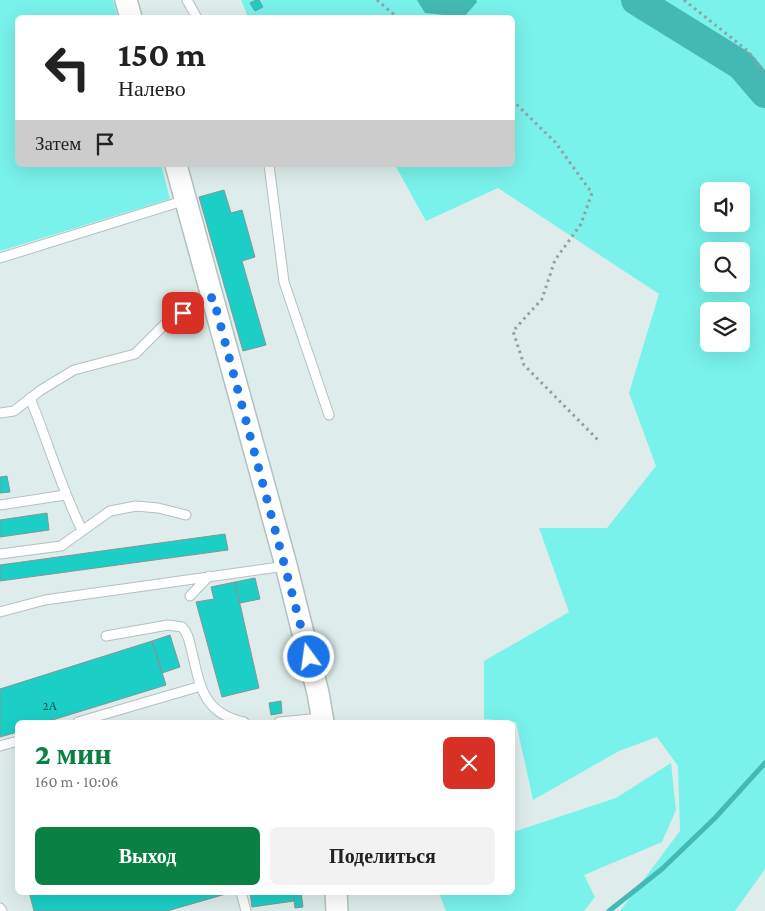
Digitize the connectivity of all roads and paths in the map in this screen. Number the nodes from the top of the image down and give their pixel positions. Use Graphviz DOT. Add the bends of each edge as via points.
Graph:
graph roads {
  1 [pos="126,0"];
  2 [pos="186,0"];
  3 [pos="378,0"];
  4 [pos="684,0"];
  5 [pos="130,15"];
  6 [pos="195,15"];
  7 [pos="395,15"];
  8 [pos="765,73"];
  9 [pos="515,103"];
  10 [pos="177,167"];
  11 [pos="269,167"];
  12 [pos="187,200"];
  13 [pos="0,258"];
  14 [pos="213,297"];
  15 [pos="30,398"];
  16 [pos="0,413"];
  17 [pos="329,415"];
  18 [pos="598,440"];
  19 [pos="65,496"];
  20 [pos="0,505"];
  21 [pos="186,515"];
  22 [pos="82,530"];
  23 [pos="0,554"];
  24 [pos="286,566"];
  25 [pos="210,576"];
  26 [pos="190,596"];
  27 [pos="0,612"];
  28 [pos="106,636"];
  29 [pos="201,686"];
  30 [pos="85,720"];
  31 [pos="236,720"];
  32 [pos="322,720"];
  33 [pos="15,742"];
  34 [pos="0,746"];
  35 [pos="242,895"];
  36 [pos="336,895"];
  37 [pos="246,911"];
  38 [pos="337,911"];
  1 -- 5 [label="street"];
  2 -- 6 [label="lane"];
  3 -- 7 [label="path"];
  4 -- 8 [label="path" via="748,52"];
  9 -- 18 [label="path" via="555,142 592,193 581,224 555,260 542,299 513,331 524,365"];
  10 -- 12 [label="street"];
  11 -- 17 [label="lane" via="284,282"];
  12 -- 13 [label="lane"];
  12 -- 14 [label="street"];
  14 -- 15 [label="lane" via="168,321 135,354 74,370"];
  14 -- 24 [label="street"];
  15 -- 16 [label="lane" via="14,411"];
  15 -- 19 [label="lane"];
  19 -- 20 [label="lane"];
  19 -- 22 [label="lane"];
  21 -- 22 [label="lane" via="136,506 110,511"];
  22 -- 23 [label="lane" via="61,546"];
  24 -- 25 [label="lane"];
  24 -- 32 [label="street"];
  25 -- 26 [label="lane"];
  25 -- 27 [label="lane" via="46,600"];
  28 -- 29 [label="lane" via="168,625 182,627 188,637"];
  29 -- 30 [label="lane"];
  29 -- 31 [label="lane" via="211,706 225,717"];
  33 -- 34 [label="lane"];
  35 -- 37 [label="lane"];
  36 -- 38 [label="street"];
}
